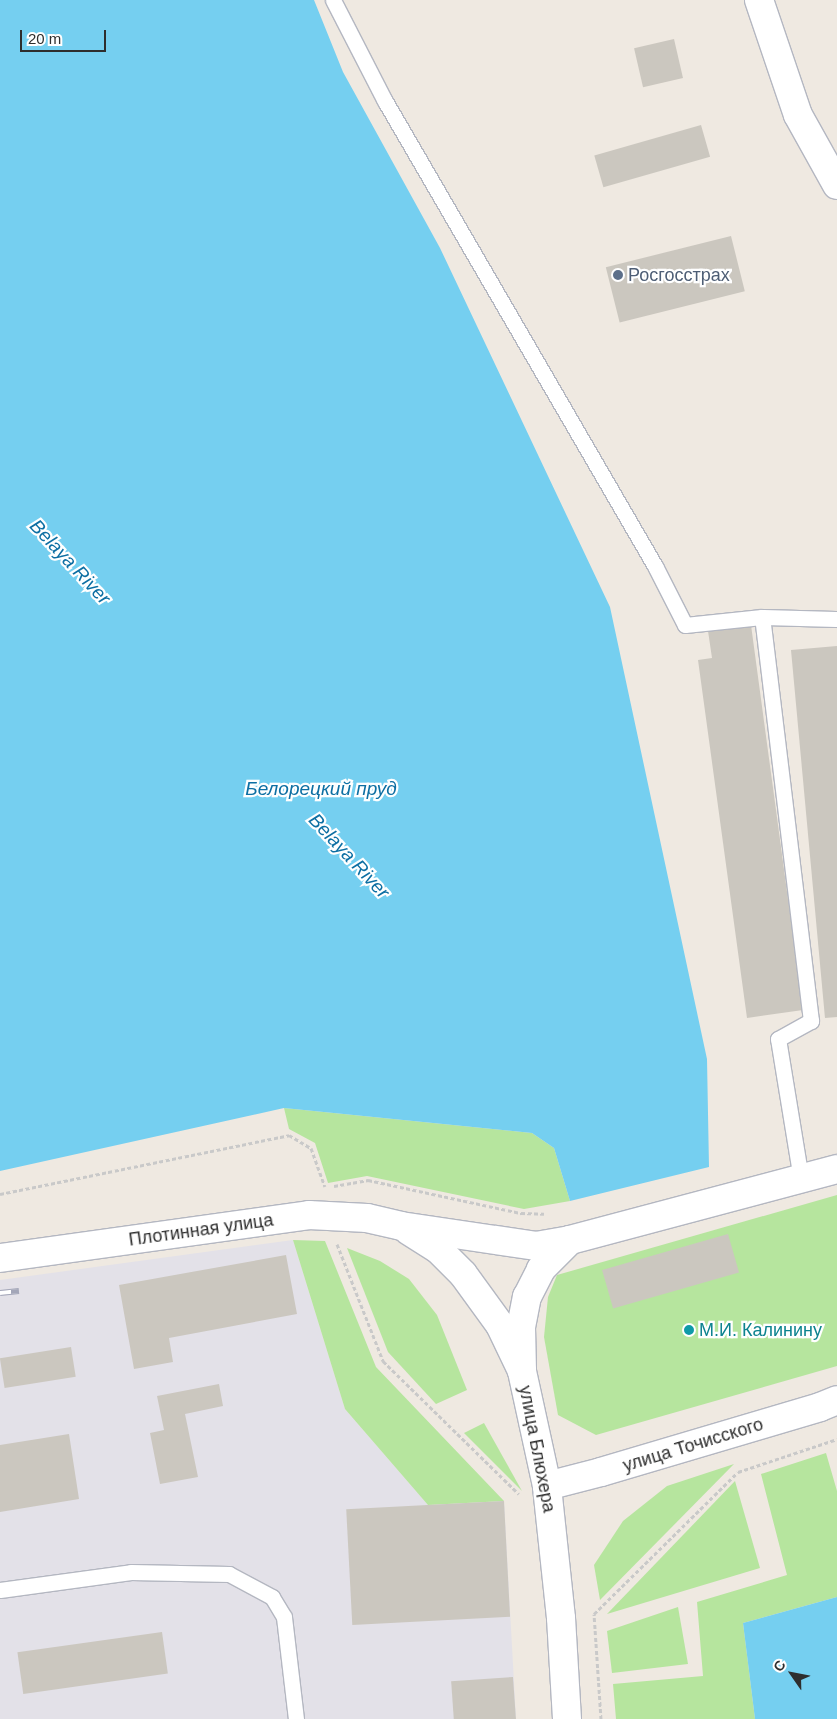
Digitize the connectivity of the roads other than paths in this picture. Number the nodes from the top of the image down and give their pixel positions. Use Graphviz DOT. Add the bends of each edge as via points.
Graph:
graph roads {
  1 [pos="333,0"];
  2 [pos="759,0"];
  3 [pos="837,185"];
  4 [pos="762,617"];
  5 [pos="837,619"];
  6 [pos="837,1169"];
  7 [pos="801,1179"];
  8 [pos="401,1226"];
  9 [pos="570,1240"];
  10 [pos="0,1258"];
  11 [pos="522,1371"];
  12 [pos="829,1404"];
  13 [pos="536,1493"];
  14 [pos="0,1590"];
  15 [pos="296,1719"];
  16 [pos="567,1719"];
  1 -- 4 [label="lane" via="384,101 655,566 685,625"];
  2 -- 3 [label="main road" via="798,115"];
  4 -- 5 [label="lane"];
  4 -- 7 [label="lane" via="811,1021 778,1039"];
  6 -- 7 [label="main road"];
  7 -- 9 [label="main road"];
  8 -- 9 [label="main road" via="536,1246"];
  8 -- 10 [label="main road, Плотинная улица" via="367,1218 310,1215"];
  8 -- 11 [label="main road, улица Блюхера" via="438,1250 463,1274 500,1325"];
  9 -- 11 [label="main road" via="541,1269 528,1297 521,1327"];
  11 -- 13 [label="main road, улица Блюхера"];
  12 -- 13 [label="main road, улица Точисского"];
  13 -- 16 [label="main road, улица Блюхера" via="561,1618"];
  14 -- 15 [label="lane" via="131,1572 229,1574 272,1597 284,1617"];
}
